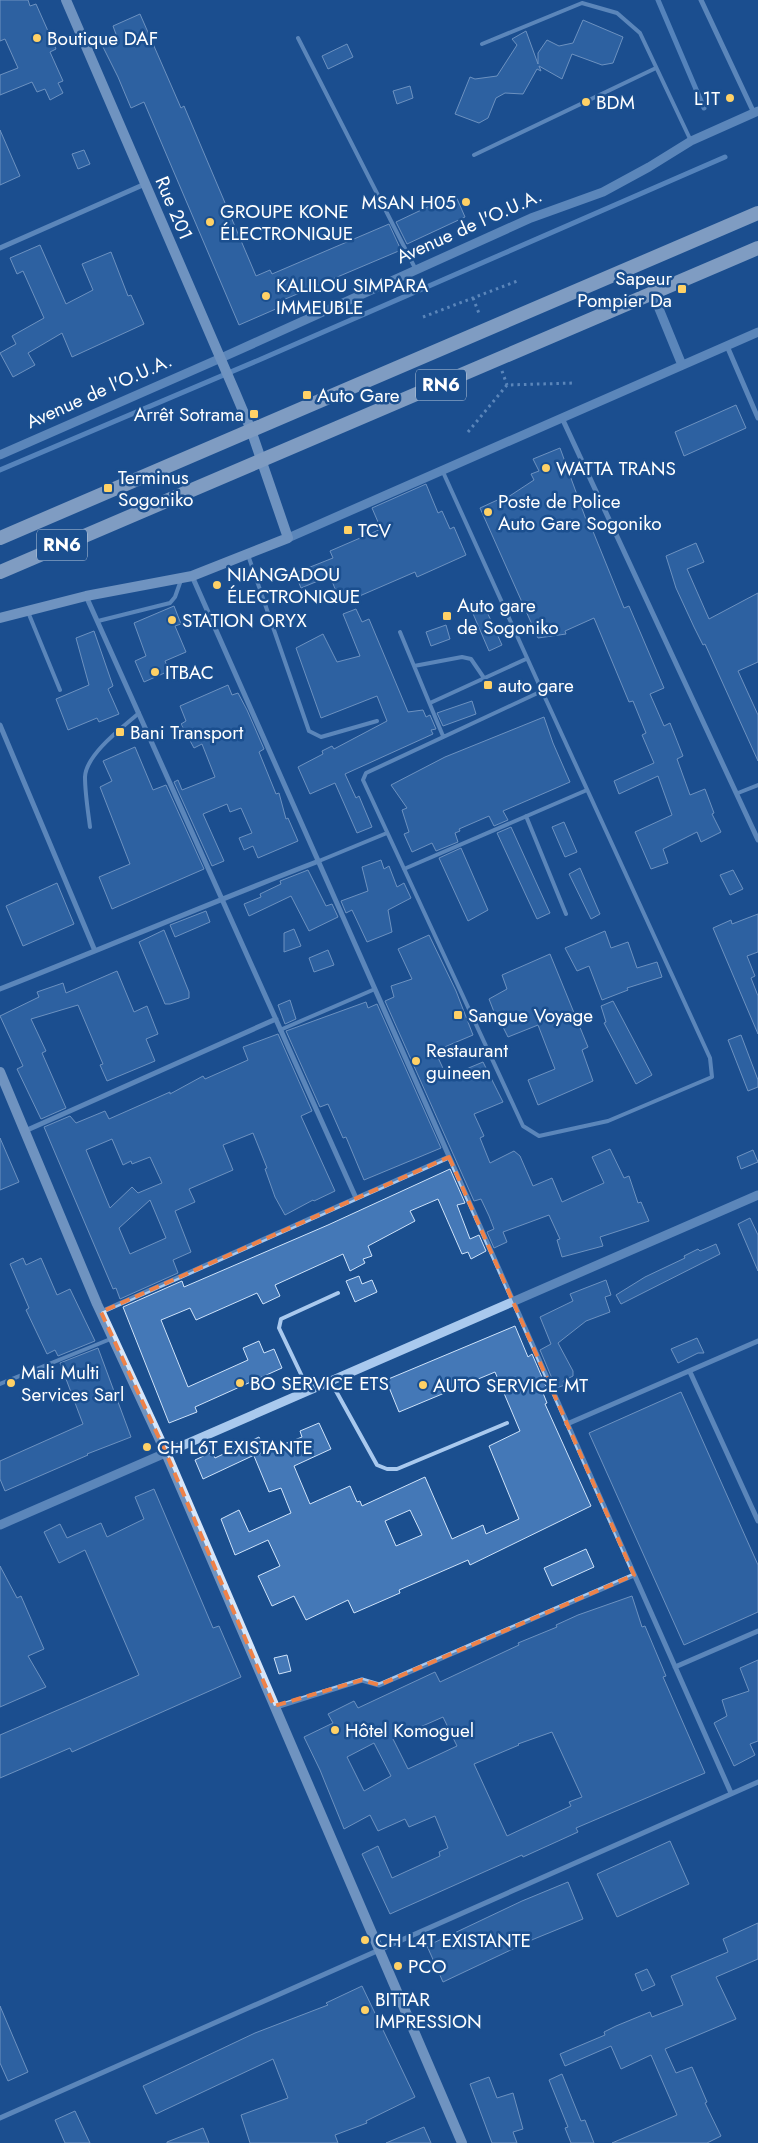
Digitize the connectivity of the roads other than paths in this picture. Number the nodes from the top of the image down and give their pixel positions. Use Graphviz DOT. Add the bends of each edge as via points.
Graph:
graph roads {
  1 [pos="66,0"];
  2 [pos="701,0"];
  3 [pos="298,38"];
  4 [pos="482,44"];
  5 [pos="656,68"];
  6 [pos="756,112"];
  7 [pos="691,141"];
  8 [pos="474,155"];
  9 [pos="145,184"];
  10 [pos="758,213"];
  11 [pos="0,248"];
  12 [pos="758,248"];
  13 [pos="416,270"];
  14 [pos="653,294"];
  15 [pos="758,332"];
  16 [pos="727,346"];
  17 [pos="221,358"];
  18 [pos="682,365"];
  19 [pos="562,418"];
  20 [pos="758,418"];
  21 [pos="251,430"];
  22 [pos="0,455"];
  23 [pos="261,460"];
  24 [pos="442,471"];
  25 [pos="0,538"];
  26 [pos="288,538"];
  27 [pos="248,555"];
  28 [pos="0,572"];
  29 [pos="192,576"];
  30 [pos="181,578"];
  31 [pos="86,596"];
  32 [pos="27,610"];
  33 [pos="0,618"];
  34 [pos="98,621"];
  35 [pos="400,632"];
  36 [pos="526,659"];
  37 [pos="414,666"];
  38 [pos="484,678"];
  39 [pos="60,690"];
  40 [pos="542,691"];
  41 [pos="430,703"];
  42 [pos="140,712"];
  43 [pos="377,721"];
  44 [pos="0,725"];
  45 [pos="443,736"];
  46 [pos="758,785"];
  47 [pos="587,790"];
  48 [pos="738,793"];
  49 [pos="526,816"];
  50 [pos="90,827"];
  51 [pos="387,833"];
  52 [pos="758,840"];
  53 [pos="318,861"];
  54 [pos="404,869"];
  55 [pos="221,898"];
  56 [pos="566,914"];
  57 [pos="95,952"];
  58 [pos="375,988"];
  59 [pos="0,989"];
  60 [pos="276,1019"];
  61 [pos="280,1030"];
  62 [pos="0,1072"];
  63 [pos="26,1131"];
  64 [pos="449,1157"];
  65 [pos="356,1198"];
  66 [pos="757,1198"];
  67 [pos="338,1293"];
  68 [pos="514,1302"];
  69 [pos="101,1312"];
  70 [pos="113,1338"];
  71 [pos="758,1341"];
  72 [pos="690,1372"];
  73 [pos="331,1382"];
  74 [pos="0,1384"];
  75 [pos="309,1391"];
  76 [pos="507,1423"];
  77 [pos="567,1424"];
  78 [pos="166,1453"];
  79 [pos="758,1521"];
  80 [pos="0,1525"];
  81 [pos="634,1575"];
  82 [pos="758,1631"];
  83 [pos="675,1667"];
  84 [pos="276,1707"];
  85 [pos="758,1782"];
  86 [pos="731,1793"];
  87 [pos="378,1951"];
  88 [pos="0,2118"];
  89 [pos="462,2143"];
  1 -- 9 [label="main road, Rue 201"];
  2 -- 6 [label="street"];
  3 -- 13 [label="lane"];
  4 -- 5 [label="lane" via="582,3 618,13 640,33"];
  5 -- 7 [label="lane"];
  5 -- 8 [label="lane"];
  6 -- 7 [label="street, Avenue de l'O.U.A."];
  7 -- 13 [label="street, Avenue de l'O.U.A." via="602,192 530,218"];
  9 -- 11 [label="street"];
  9 -- 17 [label="main road, Rue 201"];
  10 -- 21 [label="highway, RN6"];
  12 -- 14 [label="highway, RN6"];
  13 -- 17 [label="street, Avenue de l'O.U.A."];
  14 -- 18 [label="street"];
  14 -- 23 [label="highway, RN6"];
  15 -- 16 [label="street"];
  16 -- 18 [label="street"];
  16 -- 20 [label="street"];
  17 -- 21 [label="main road, Rue 201"];
  17 -- 22 [label="street, Avenue de l'O.U.A."];
  18 -- 19 [label="street"];
  19 -- 24 [label="street"];
  19 -- 48 [label="street"];
  21 -- 23 [label="main road, Rue 201"];
  21 -- 25 [label="highway, RN6"];
  23 -- 26 [label="main road, Rue 201"];
  23 -- 28 [label="highway, RN6"];
  24 -- 26 [label="street"];
  24 -- 36 [label="lane"];
  26 -- 27 [label="main road"];
  27 -- 29 [label="main road"];
  27 -- 43 [label="lane" via="309,732 321,737"];
  29 -- 30 [label="main road"];
  29 -- 53 [label="street"];
  30 -- 31 [label="main road"];
  30 -- 34 [label="lane" via="170,602"];
  31 -- 32 [label="main road"];
  31 -- 34 [label="street"];
  32 -- 33 [label="main road"];
  32 -- 39 [label="lane"];
  34 -- 42 [label="street"];
  35 -- 37 [label="lane"];
  36 -- 38 [label="lane"];
  36 -- 40 [label="lane"];
  37 -- 38 [label="lane" via="462,657 471,659"];
  37 -- 41 [label="lane"];
  38 -- 41 [label="lane"];
  40 -- 45 [label="lane"];
  40 -- 47 [label="lane"];
  41 -- 45 [label="lane"];
  42 -- 50 [label="lane" via="109,738 94,756 85,775"];
  42 -- 55 [label="street"];
  44 -- 57 [label="street"];
  45 -- 51 [label="lane" via="366,773 363,780"];
  46 -- 48 [label="lane"];
  47 -- 49 [label="lane"];
  47 -- 54 [label="lane" via="710,1058 712,1077 608,1121 539,1136 523,1126"];
  48 -- 52 [label="street"];
  49 -- 54 [label="lane"];
  49 -- 56 [label="lane"];
  51 -- 53 [label="lane"];
  51 -- 54 [label="lane"];
  53 -- 55 [label="street"];
  53 -- 58 [label="street"];
  55 -- 57 [label="street"];
  55 -- 60 [label="street"];
  57 -- 59 [label="street"];
  58 -- 61 [label="lane"];
  58 -- 64 [label="street"];
  60 -- 61 [label="street"];
  60 -- 63 [label="street"];
  61 -- 65 [label="street"];
  62 -- 63 [label="main road"];
  63 -- 69 [label="main road"];
  64 -- 65 [label="street"];
  64 -- 68 [label="street"];
  65 -- 69 [label="street"];
  66 -- 68 [label="street"];
  67 -- 75 [label="lane" via="281,1318 279,1328"];
  68 -- 73 [label="street"];
  68 -- 77 [label="street"];
  69 -- 70 [label="main road"];
  70 -- 74 [label="lane"];
  70 -- 78 [label="main road"];
  71 -- 72 [label="street"];
  72 -- 77 [label="street"];
  72 -- 79 [label="street"];
  73 -- 75 [label="street"];
  73 -- 76 [label="lane" via="378,1465 387,1469 397,1469"];
  75 -- 78 [label="street"];
  77 -- 81 [label="street"];
  78 -- 80 [label="street"];
  78 -- 84 [label="main road"];
  81 -- 83 [label="street"];
  81 -- 84 [label="street" via="379,1685 362,1680"];
  82 -- 83 [label="street"];
  83 -- 86 [label="street"];
  84 -- 87 [label="main road"];
  85 -- 86 [label="street"];
  86 -- 87 [label="street"];
  87 -- 88 [label="street"];
  87 -- 89 [label="main road"];
}
